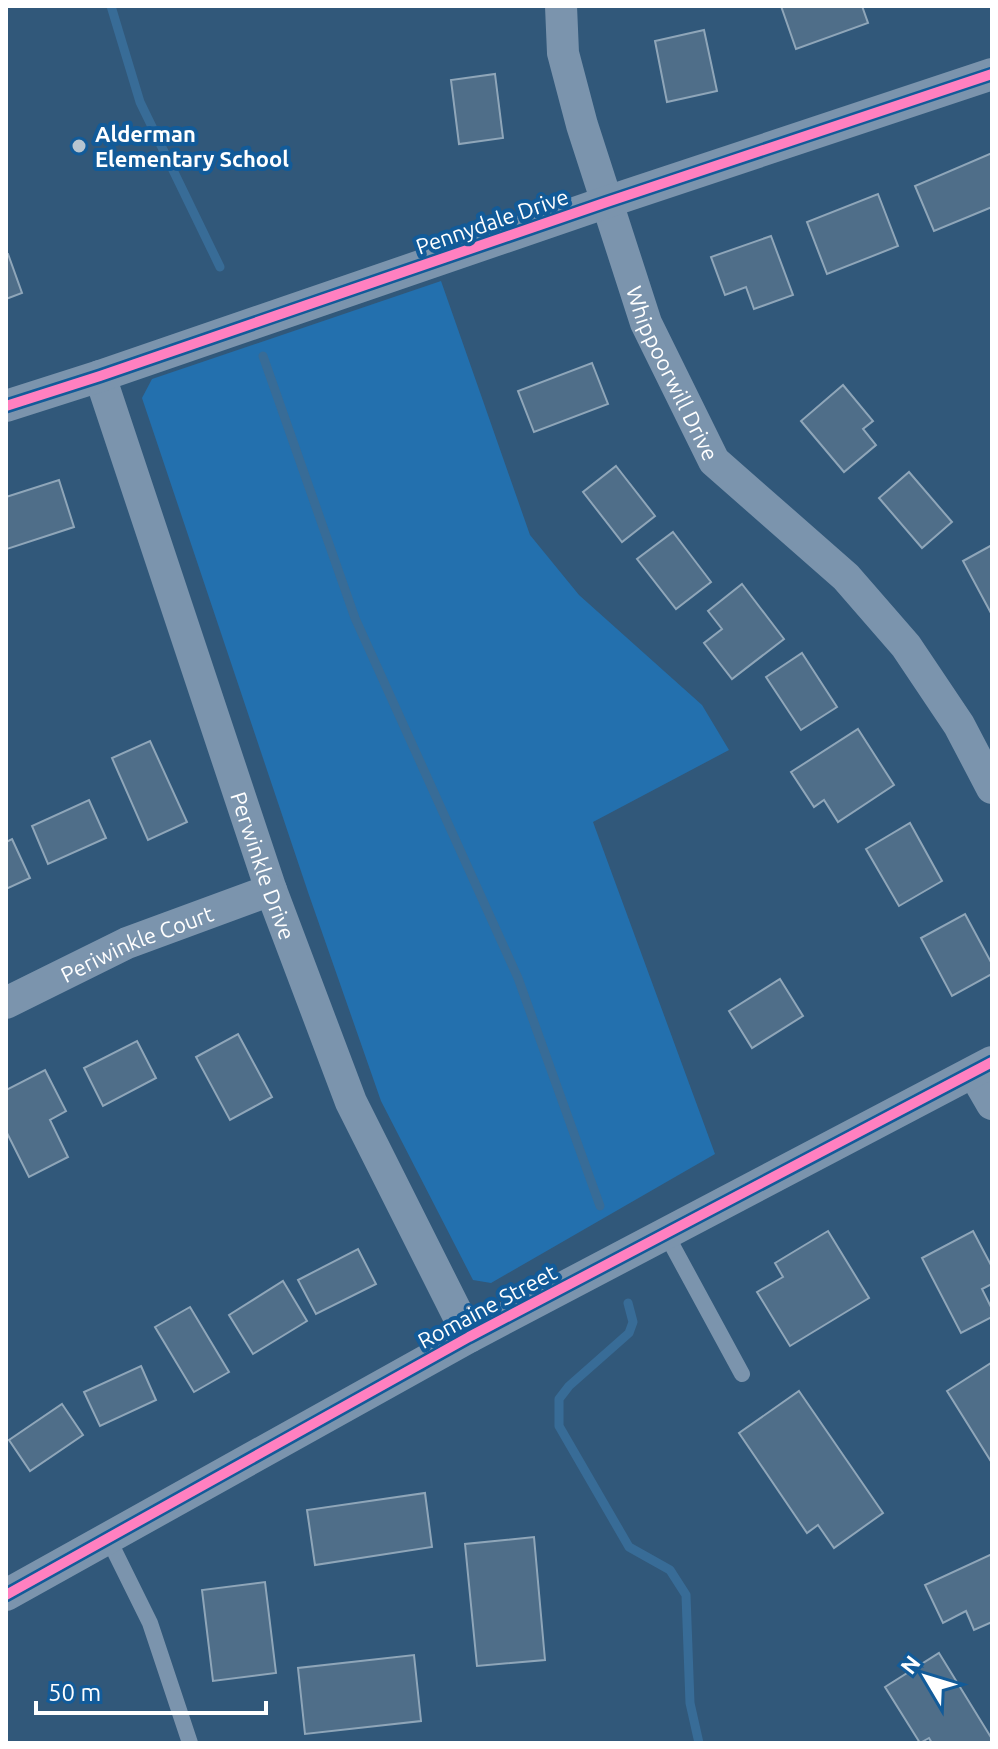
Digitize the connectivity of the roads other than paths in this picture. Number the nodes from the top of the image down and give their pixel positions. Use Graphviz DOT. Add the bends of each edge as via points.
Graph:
graph roads {
  1 [pos="561,6"];
  2 [pos="992,74"];
  3 [pos="607,202"];
  4 [pos="100,376"];
  5 [pos="6,406"];
  6 [pos="992,788"];
  7 [pos="271,890"];
  8 [pos="6,1003"];
  9 [pos="983,1068"];
  10 [pos="992,1104"];
  11 [pos="666,1234"];
  12 [pos="469,1337"];
  13 [pos="742,1374"];
  14 [pos="108,1538"];
  15 [pos="6,1595"];
  16 [pos="190,1743"];
  1 -- 3 [label="street, Whippoorwill Drive" via="563,53"];
  2 -- 3 [label="street, Pennydale Drive"];
  3 -- 4 [label="street, Pennydale Drive"];
  3 -- 6 [label="street, Whippoorwill Drive" via="646,323 714,461 846,577 906,646 959,725"];
  4 -- 5 [label="street, Pennydale Drive"];
  4 -- 7 [label="street, Perwinkle Drive"];
  7 -- 8 [label="street, Periwinkle Court" via="127,943"];
  7 -- 12 [label="street, Perwinkle Drive" via="351,1102"];
  9 -- 10 [label="street"];
  9 -- 11 [label="street, Romaine Street"];
  11 -- 12 [label="street, Romaine Street"];
  11 -- 13 [label="lane"];
  12 -- 14 [label="street, Romaine Street"];
  14 -- 15 [label="street, Romaine Street"];
  14 -- 16 [label="lane" via="150,1623"];
}
